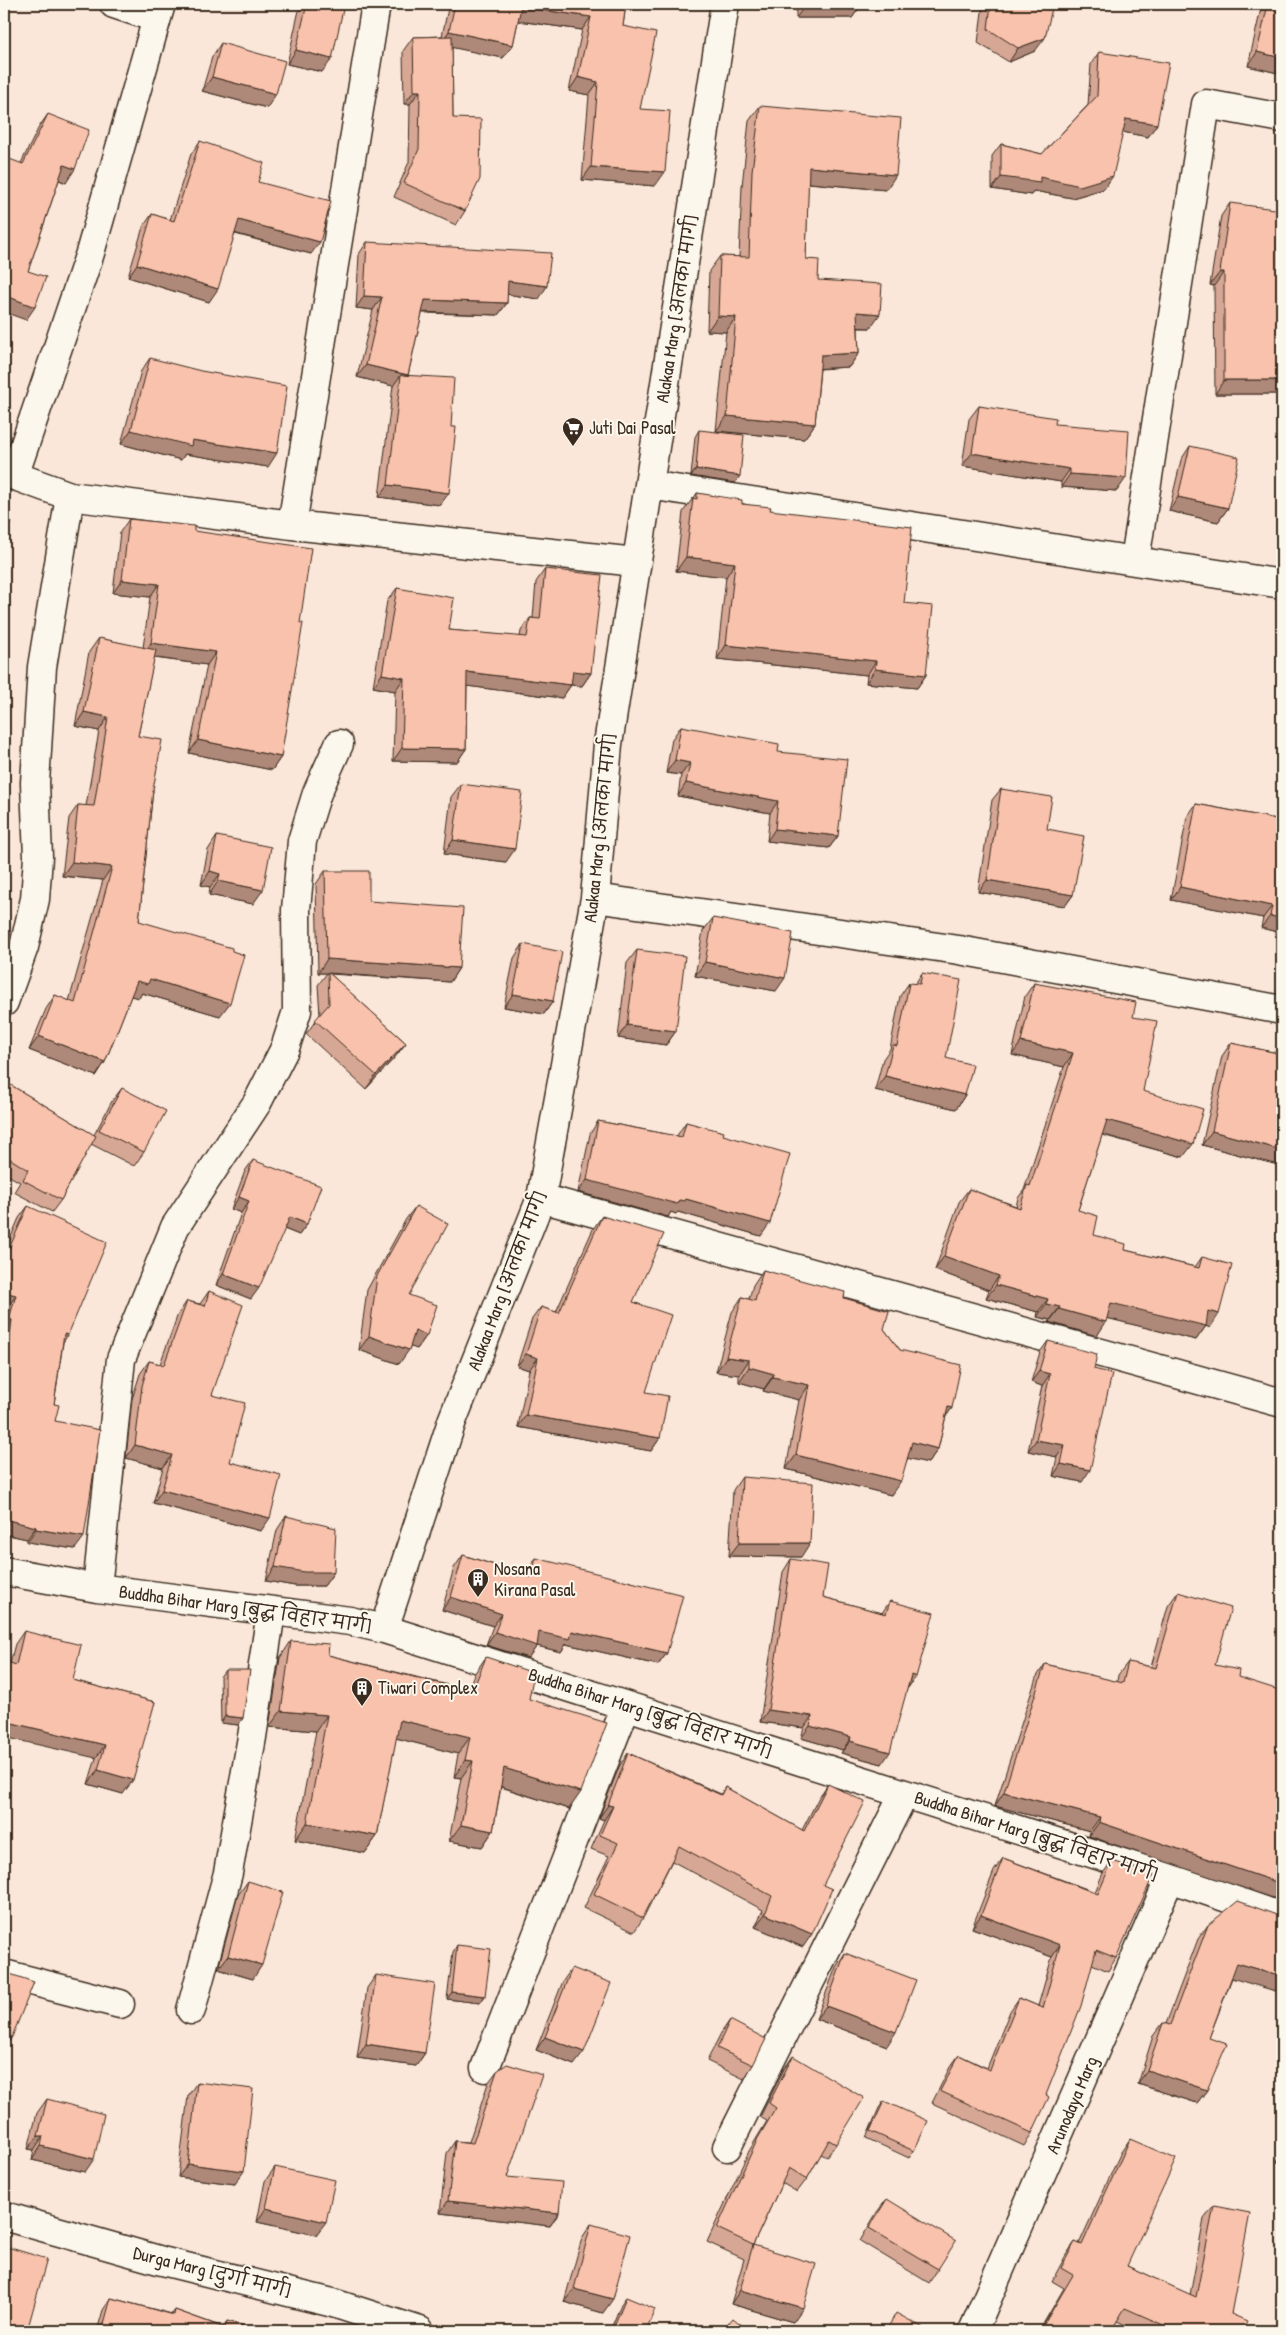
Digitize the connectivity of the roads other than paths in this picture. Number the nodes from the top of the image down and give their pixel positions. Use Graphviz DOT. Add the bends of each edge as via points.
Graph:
graph roads {
  1 [pos="114,4"];
  2 [pos="376,4"];
  3 [pos="725,4"];
  4 [pos="159,11"];
  5 [pos="1282,118"];
  6 [pos="9,474"];
  7 [pos="649,485"];
  8 [pos="70,496"];
  9 [pos="292,525"];
  10 [pos="1135,560"];
  11 [pos="636,562"];
  12 [pos="1282,584"];
  13 [pos="340,744"];
  14 [pos="596,898"];
  15 [pos="4,1002"];
  16 [pos="1282,1010"];
  17 [pos="541,1198"];
  18 [pos="1282,1403"];
  19 [pos="4,1571"];
  20 [pos="97,1588"];
  21 [pos="271,1612"];
  22 [pos="384,1629"];
  23 [pos="626,1706"];
  24 [pos="904,1794"];
  25 [pos="1170,1878"];
  26 [pos="1282,1917"];
  27 [pos="4,1974"];
  28 [pos="120,2004"];
  29 [pos="192,2010"];
  30 [pos="485,2068"];
  31 [pos="727,2147"];
  32 [pos="4,2216"];
  33 [pos="420,2331"];
  34 [pos="973,2331"];
  1 -- 4 [label="street"];
  2 -- 9 [label="street"];
  3 -- 7 [label="street, Alakaa Marg [अलका मार्ग]"];
  4 -- 6 [label="street" via="90,253"];
  5 -- 10 [label="street" via="1206,104"];
  6 -- 8 [label="street"];
  7 -- 10 [label="street"];
  7 -- 11 [label="street, Alakaa Marg [अलका मार्ग]"];
  8 -- 9 [label="street"];
  8 -- 15 [label="street" via="42,667 35,783 38,856 35,899 24,947"];
  9 -- 11 [label="street"];
  10 -- 12 [label="street"];
  11 -- 14 [label="street, Alakaa Marg [अलका मार्ग]" via="608,744"];
  13 -- 20 [label="street" via="317,792 302,841 296,910 296,1011 285,1048 257,1103 175,1227 121,1359"];
  14 -- 16 [label="street" via="959,950"];
  14 -- 17 [label="street, Alakaa Marg [अलका मार्ग]"];
  17 -- 18 [label="street"];
  17 -- 22 [label="street, Alakaa Marg [अलका मार्ग]" via="452,1421"];
  19 -- 20 [label="street, Buddha Bihar Marg [बुद्ध विहार मार्ग]"];
  20 -- 21 [label="street, Buddha Bihar Marg [बुद्ध विहार मार्ग]"];
  21 -- 22 [label="street, Buddha Bihar Marg [बुद्ध विहार मार्ग]" via="350,1621"];
  21 -- 29 [label="street" via="228,1872"];
  22 -- 23 [label="street, Buddha Bihar Marg [बुद्ध विहार मार्ग]"];
  23 -- 24 [label="street, Buddha Bihar Marg [बुद्ध विहार मार्ग]"];
  23 -- 30 [label="street"];
  24 -- 25 [label="street, Buddha Bihar Marg [बुद्ध विहार मार्ग]"];
  24 -- 31 [label="street"];
  25 -- 26 [label="street, Buddha Bihar Marg [बुद्ध विहार मार्ग]"];
  25 -- 34 [label="street, Arunodaya Marg"];
  27 -- 28 [label="street"];
  32 -- 33 [label="street, Durga Marg [दुर्गा मार्ग]" via="162,2261 333,2303"];
}
